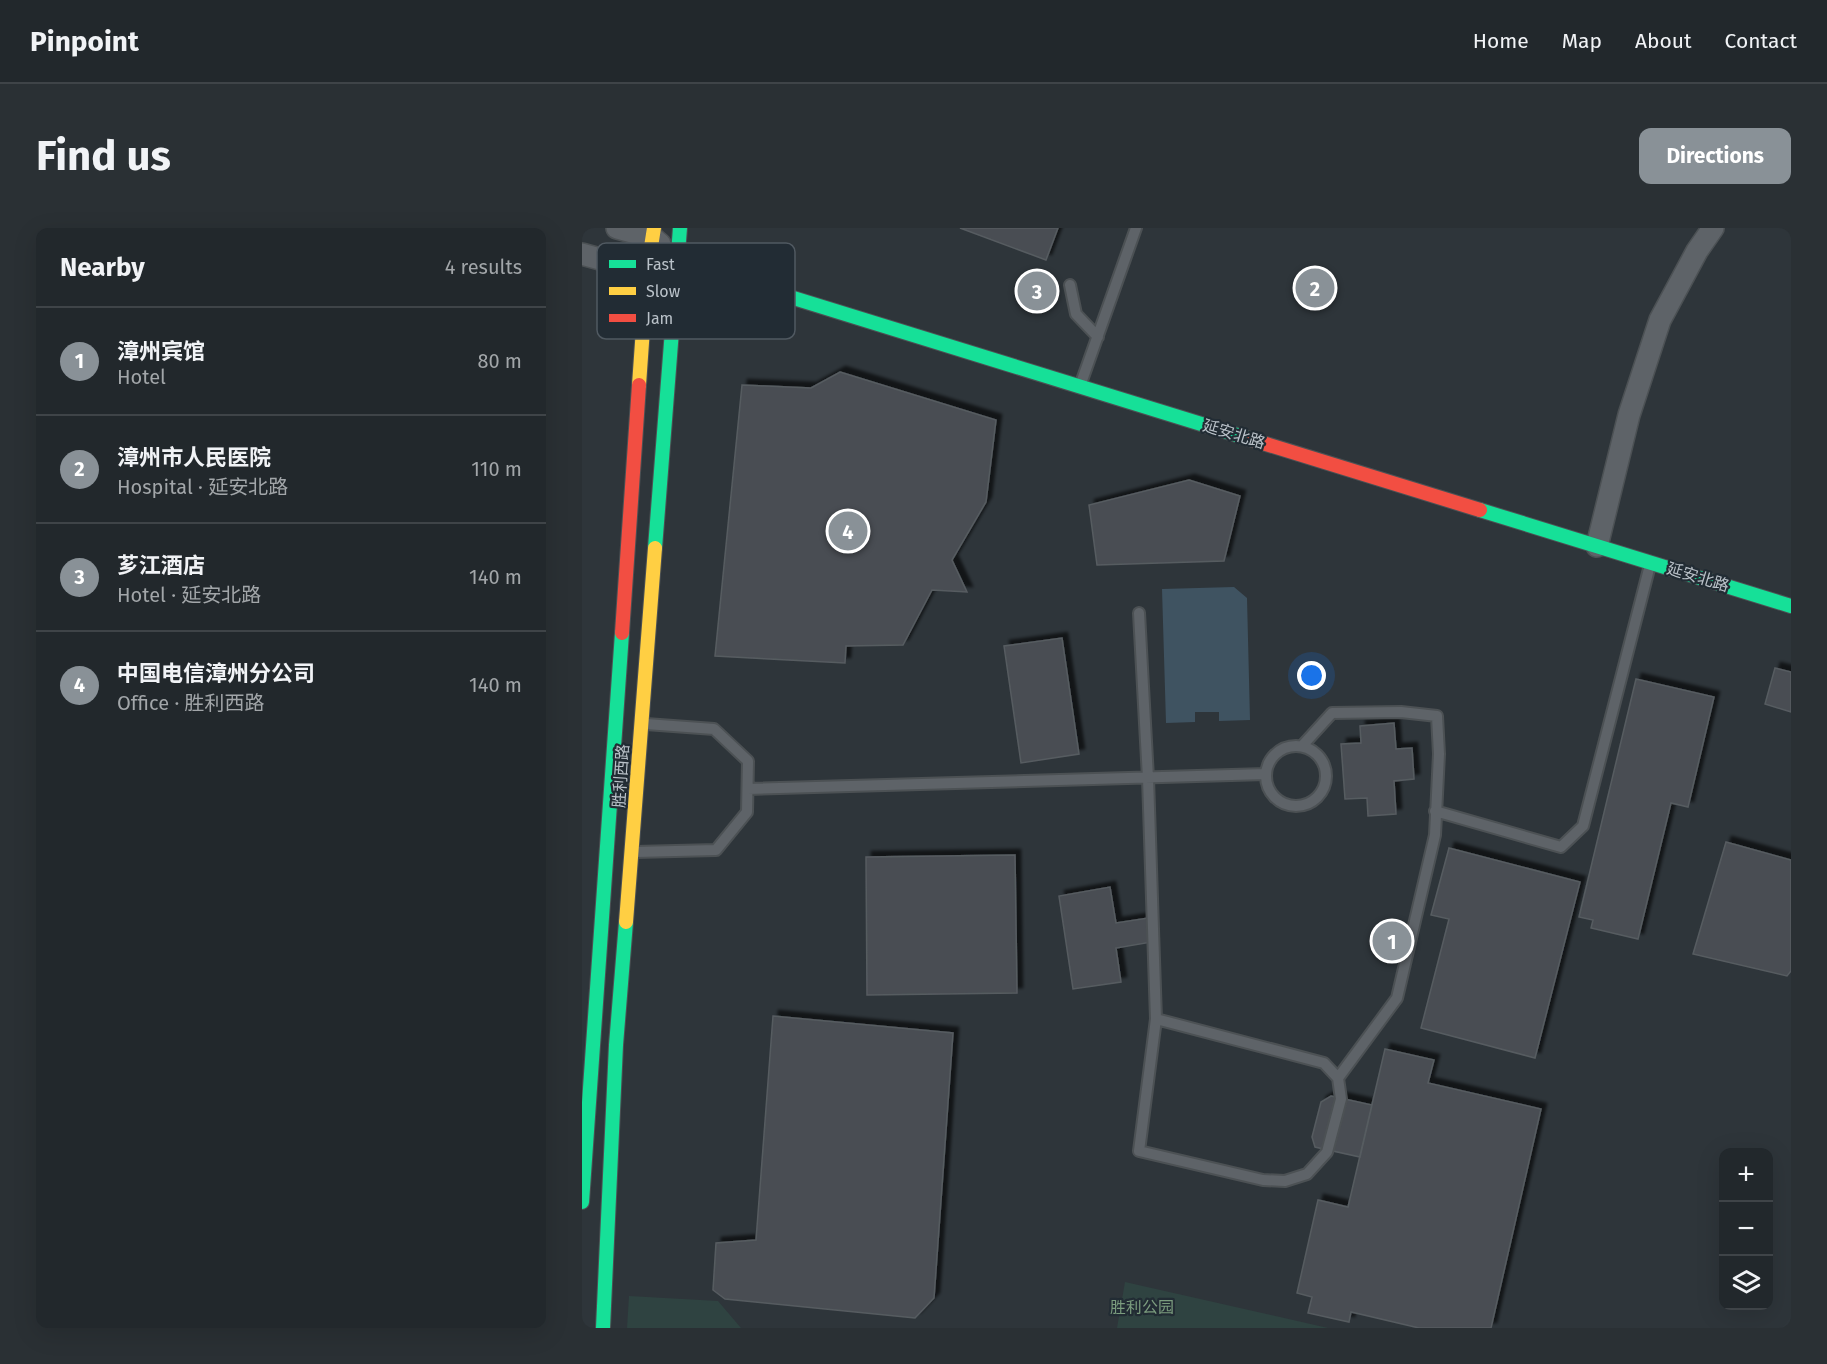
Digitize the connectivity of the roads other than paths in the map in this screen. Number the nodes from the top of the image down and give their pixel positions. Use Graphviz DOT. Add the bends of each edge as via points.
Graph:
graph roads {
  1 [pos="616,228"];
  2 [pos="680,228"];
  3 [pos="1136,228"];
  4 [pos="1713,228"];
  5 [pos="654,233"];
  6 [pos="679,243"];
  7 [pos="582,254"];
  8 [pos="597,258"];
  9 [pos="1070,285"];
  10 [pos="795,298"];
  11 [pos="1098,337"];
  12 [pos="642,339"];
  13 [pos="671,339"];
  14 [pos="1080,386"];
  15 [pos="1597,546"];
  16 [pos="1650,562"];
  17 [pos="1791,606"];
  18 [pos="1139,613"];
  19 [pos="641,724"];
  20 [pos="1302,746"];
  21 [pos="1266,774"];
  22 [pos="1148,778"];
  23 [pos="748,789"];
  24 [pos="1435,811"];
  25 [pos="631,853"];
  26 [pos="1156,1019"];
  27 [pos="586,1068"];
  28 [pos="1338,1078"];
  29 [pos="582,1202"];
  30 [pos="603,1328"];
  1 -- 5 [label="street"];
  2 -- 6 [label="main road, 胜利西路"];
  3 -- 11 [label="lane"];
  4 -- 15 [label="street" via="1660,320 1629,415"];
  7 -- 8 [label="street"];
  9 -- 11 [label="lane" via="1076,314"];
  10 -- 14 [label="main road, 延安北路"];
  11 -- 14 [label="lane"];
  12 -- 27 [label="main road, 胜利西路"];
  13 -- 19 [label="main road, 胜利西路"];
  14 -- 15 [label="main road, 延安北路"];
  15 -- 16 [label="main road, 延安北路"];
  16 -- 17 [label="main road, 延安北路"];
  16 -- 24 [label="lane" via="1583,826 1561,847"];
  18 -- 22 [label="lane"];
  19 -- 23 [label="lane" via="714,729 748,761"];
  19 -- 25 [label="main road, 胜利西路"];
  20 -- 21 [label="lane" via="1291,746 1274,755"];
  20 -- 21 [label="lane" via="1312,750 1324,766 1324,786 1313,801 1295,807 1285,805 1270,793"];
  20 -- 24 [label="lane" via="1332,713 1437,716"];
  21 -- 22 [label="lane"];
  22 -- 23 [label="lane"];
  22 -- 26 [label="lane"];
  23 -- 25 [label="lane" via="747,812 716,850"];
  24 -- 28 [label="lane" via="1435,835 1398,998"];
  25 -- 30 [label="main road, 胜利西路" via="616,1045"];
  26 -- 28 [label="lane" via="1324,1063"];
  26 -- 28 [label="lane" via="1139,1151 1263,1180 1285,1181 1307,1174 1327,1152 1341,1099"];
  27 -- 29 [label="main road, 胜利西路"];
}
